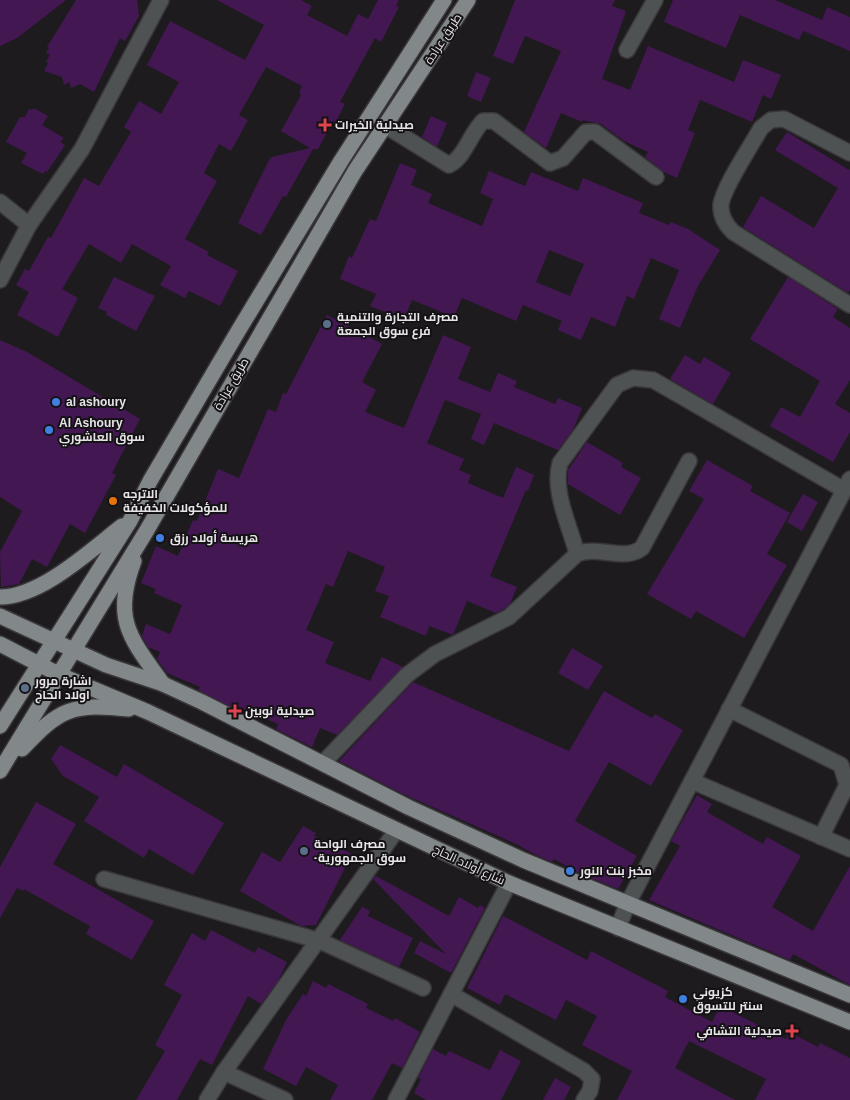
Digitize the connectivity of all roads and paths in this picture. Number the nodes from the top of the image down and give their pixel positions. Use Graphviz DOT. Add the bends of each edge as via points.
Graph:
graph roads {
  1 [pos="161,0"];
  2 [pos="444,0"];
  3 [pos="468,0"];
  4 [pos="655,0"];
  5 [pos="627,50"];
  6 [pos="386,126"];
  7 [pos="850,153"];
  8 [pos="656,177"];
  9 [pos="0,202"];
  10 [pos="29,225"];
  11 [pos="0,280"];
  12 [pos="850,305"];
  13 [pos="689,461"];
  14 [pos="847,484"];
  15 [pos="130,521"];
  16 [pos="147,530"];
  17 [pos="577,554"];
  18 [pos="0,597"];
  19 [pos="0,616"];
  20 [pos="54,641"];
  21 [pos="0,644"];
  22 [pos="74,651"];
  23 [pos="40,664"];
  24 [pos="60,674"];
  25 [pos="163,684"];
  26 [pos="729,708"];
  27 [pos="148,712"];
  28 [pos="0,726"];
  29 [pos="324,762"];
  30 [pos="0,772"];
  31 [pos="692,781"];
  32 [pos="396,831"];
  33 [pos="821,837"];
  34 [pos="850,849"];
  35 [pos="104,879"];
  36 [pos="509,883"];
  37 [pos="627,905"];
  38 [pos="618,928"];
  39 [pos="320,941"];
  40 [pos="423,988"];
  41 [pos="450,994"];
  42 [pos="850,995"];
  43 [pos="850,1022"];
  44 [pos="224,1072"];
  45 [pos="206,1100"];
  46 [pos="285,1100"];
  47 [pos="396,1100"];
  48 [pos="584,1100"];
  1 -- 10 [label="street" via="82,149"];
  2 -- 15 [label="main road, طريق عرادة" via="237,333"];
  3 -- 6 [label="main road, طريق عرادة"];
  4 -- 5 [label="street"];
  6 -- 8 [label="street" via="449,165 457,161 475,128 483,121 494,121 550,162 563,158 586,132 595,132"];
  6 -- 16 [label="main road, طريق عرادة" via="355,171"];
  7 -- 12 [label="street" via="790,121 771,120 761,128 723,197 721,212 732,232"];
  9 -- 10 [label="street"];
  10 -- 11 [label="street"];
  13 -- 17 [label="street" via="642,548 627,554 590,550"];
  14 -- 17 [label="street" via="653,380 633,378 617,385 560,463 558,490"];
  14 -- 26 [label="street"];
  15 -- 18 [label="main road" via="53,577 14,596"];
  15 -- 20 [label="main road, طريق عرادة"];
  16 -- 22 [label="main road, طريق عرادة"];
  16 -- 25 [label="main road" via="129,575 124,595 124,620 133,643"];
  17 -- 29 [label="street" via="509,616 435,654 414,669"];
  19 -- 20 [label="main road"];
  20 -- 22 [label="main road"];
  20 -- 23 [label="main road, طريق عرادة"];
  21 -- 23 [label="main road, شارع أولاد الحاج"];
  22 -- 24 [label="main road, طريق عرادة"];
  22 -- 25 [label="main road"];
  23 -- 24 [label="main road, شارع أولاد الحاج"];
  23 -- 28 [label="main road, طريق عرادة"];
  24 -- 27 [label="main road, شارع أولاد الحاج"];
  24 -- 30 [label="main road, طريق عرادة"];
  25 -- 29 [label="main road"];
  26 -- 31 [label="street"];
  26 -- 33 [label="street" via="841,765 847,784"];
  27 -- 30 [label="main road" via="92,706 73,709 55,718 36,734"];
  27 -- 32 [label="main road, شارع أولاد الحاج"];
  29 -- 37 [label="main road" via="408,807"];
  31 -- 33 [label="street"];
  31 -- 37 [label="street"];
  32 -- 36 [label="main road, شارع أولاد الحاج"];
  32 -- 39 [label="street"];
  33 -- 34 [label="street"];
  35 -- 39 [label="street"];
  36 -- 38 [label="main road, شارع أولاد الحاج"];
  36 -- 41 [label="street"];
  37 -- 38 [label="street"];
  37 -- 42 [label="main road"];
  38 -- 43 [label="main road, شارع أولاد الحاج"];
  39 -- 40 [label="street"];
  39 -- 44 [label="street"];
  41 -- 47 [label="street"];
  41 -- 48 [label="street" via="584,1071 592,1079"];
  44 -- 45 [label="street"];
  44 -- 46 [label="street"];
}
